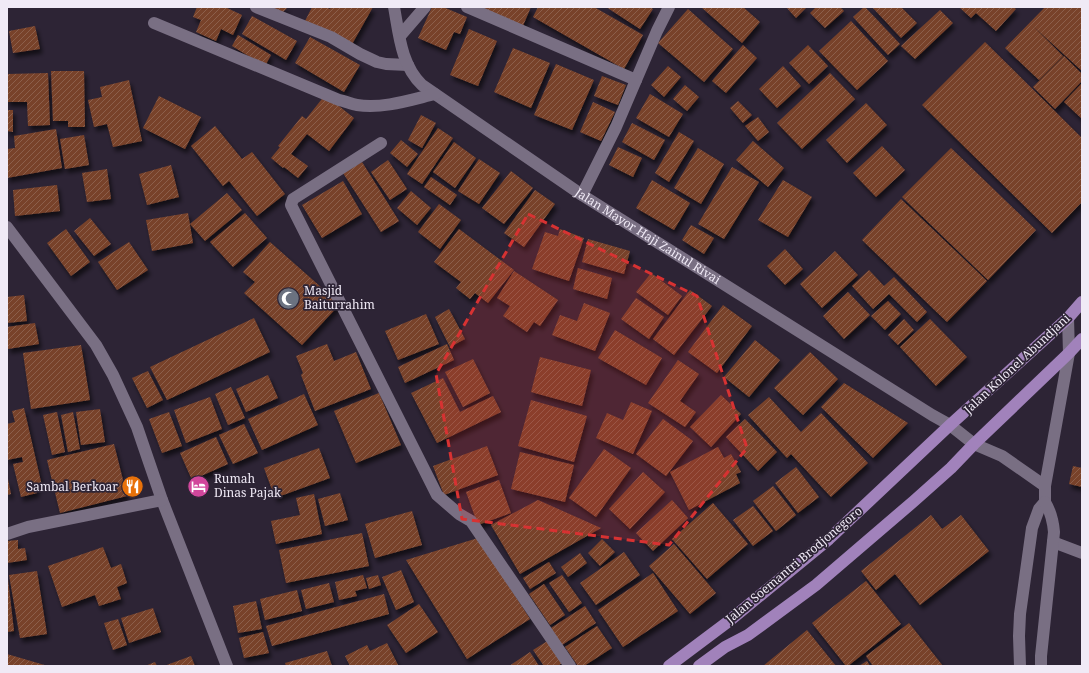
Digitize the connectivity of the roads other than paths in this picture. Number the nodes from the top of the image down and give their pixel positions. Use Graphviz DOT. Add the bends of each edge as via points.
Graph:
graph roads {
  1 [pos="256,7"];
  2 [pos="394,7"];
  3 [pos="425,7"];
  4 [pos="467,7"];
  5 [pos="669,7"];
  6 [pos="154,23"];
  7 [pos="400,36"];
  8 [pos="408,65"];
  9 [pos="636,80"];
  10 [pos="435,94"];
  11 [pos="381,143"];
  12 [pos="582,195"];
  13 [pos="7,227"];
  14 [pos="1082,302"];
  15 [pos="1068,318"];
  16 [pos="1082,339"];
  17 [pos="1069,353"];
  18 [pos="950,425"];
  19 [pos="974,444"];
  20 [pos="1045,486"];
  21 [pos="162,500"];
  22 [pos="1044,502"];
  23 [pos="7,534"];
  24 [pos="1053,542"];
  25 [pos="1082,553"];
  26 [pos="227,666"];
  27 [pos="570,666"];
  28 [pos="669,666"];
  29 [pos="699,666"];
  30 [pos="1020,666"];
  31 [pos="1041,666"];
  1 -- 8 [label="street" via="331,37 377,62"];
  2 -- 7 [label="street, Jalan Mayor Haji Zainul Rivai"];
  3 -- 7 [label="street"];
  4 -- 9 [label="street"];
  5 -- 9 [label="street"];
  6 -- 10 [label="street" via="356,105 391,104"];
  7 -- 8 [label="street, Jalan Mayor Haji Zainul Rivai" via="403,55"];
  8 -- 10 [label="street, Jalan Mayor Haji Zainul Rivai" via="416,79"];
  9 -- 12 [label="street"];
  10 -- 12 [label="street, Jalan Mayor Haji Zainul Rivai"];
  11 -- 27 [label="street" via="293,199 291,205 437,495 471,521"];
  12 -- 18 [label="street, Jalan Mayor Haji Zainul Rivai"];
  13 -- 21 [label="street" via="96,345 137,427"];
  14 -- 15 [label="main road, Jalan Kolonel Abundjani"];
  15 -- 17 [label="street"];
  15 -- 18 [label="main road, Jalan Kolonel Abundjani"];
  16 -- 17 [label="main road"];
  17 -- 19 [label="main road"];
  17 -- 20 [label="street"];
  18 -- 19 [label="street, Jalan Mayor Haji Zainul Rivai"];
  18 -- 28 [label="main road, Jalan Soemantri Brodjonegoro" via="829,539 729,621"];
  19 -- 20 [label="street, Jalan Mayor Haji Zainul Rivai" via="1002,456"];
  19 -- 29 [label="main road, Jalan Soemantri Brodjonegoro" via="951,468 816,586 748,635 725,647"];
  20 -- 22 [label="street"];
  21 -- 23 [label="street" via="28,527"];
  21 -- 26 [label="street"];
  22 -- 24 [label="street" via="1053,520"];
  22 -- 30 [label="street" via="1032,528 1020,614"];
  24 -- 25 [label="street"];
  24 -- 31 [label="street"];
}
